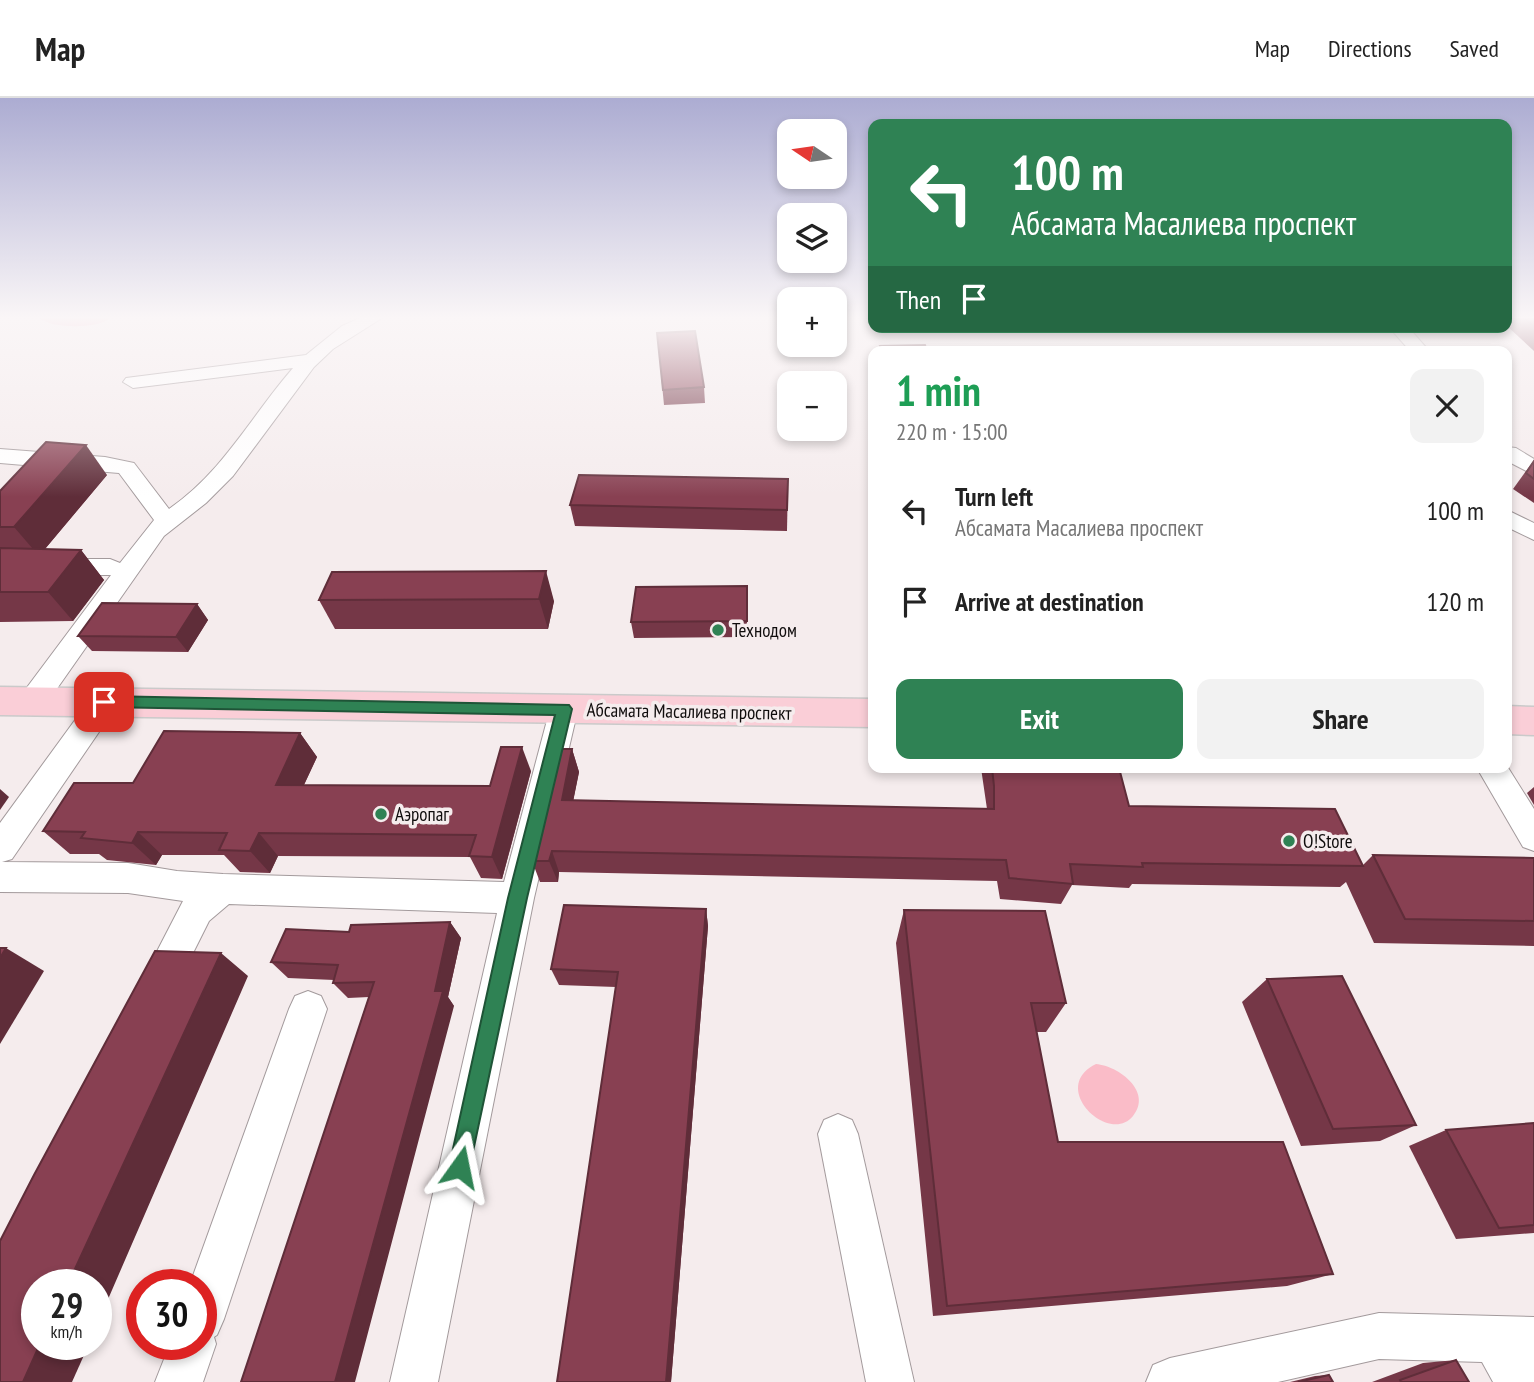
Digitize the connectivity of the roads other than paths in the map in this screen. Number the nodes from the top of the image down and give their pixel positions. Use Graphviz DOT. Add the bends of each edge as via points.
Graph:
graph roads {
  1 [pos="166,378"];
  2 [pos="295,378"];
  3 [pos="133,382"];
  4 [pos="0,456"];
  5 [pos="1512,456"];
  6 [pos="1534,468"];
  7 [pos="166,520"];
  8 [pos="1512,520"];
  9 [pos="1534,533"];
  10 [pos="0,567"];
  11 [pos="110,567"];
  12 [pos="16,701"];
  13 [pos="104,702"];
  14 [pos="564,709"];
  15 [pos="868,713"];
  16 [pos="1512,720"];
  17 [pos="1534,721"];
  18 [pos="1495,773"];
  19 [pos="1534,837"];
  20 [pos="2,873"];
  21 [pos="223,889"];
  22 [pos="517,898"];
  23 [pos="309,1009"];
  24 [pos="140,1019"];
  25 [pos="838,1133"];
  26 [pos="217,1273"];
  27 [pos="1515,1340"];
  28 [pos="187,1360"];
  29 [pos="179,1382"];
  30 [pos="414,1382"];
  31 [pos="890,1382"];
  32 [pos="1170,1382"];
  33 [pos="1519,1382"];
  1 -- 3 [label="street"];
  2 -- 7 [label="street" via="224,472 196,501"];
  4 -- 7 [label="street" via="126,468"];
  5 -- 6 [label="street"];
  7 -- 12 [label="street"];
  8 -- 9 [label="street"];
  10 -- 11 [label="street"];
  12 -- 13 [label="main road, Абсамата Масалиева проспект"];
  13 -- 14 [label="main road, Абсамата Масалиева проспект"];
  13 -- 20 [label="street"];
  14 -- 15 [label="main road, Абсамата Масалиева проспект"];
  14 -- 22 [label="street"];
  16 -- 17 [label="main road"];
  18 -- 19 [label="street"];
  20 -- 21 [label="street" via="128,878"];
  21 -- 22 [label="street"];
  21 -- 24 [label="street" via="197,910"];
  22 -- 30 [label="street"];
  23 -- 26 [label="street"];
  25 -- 31 [label="street"];
  27 -- 32 [label="street" via="1379,1336"];
  27 -- 33 [label="street"];
  28 -- 29 [label="street"];
}
